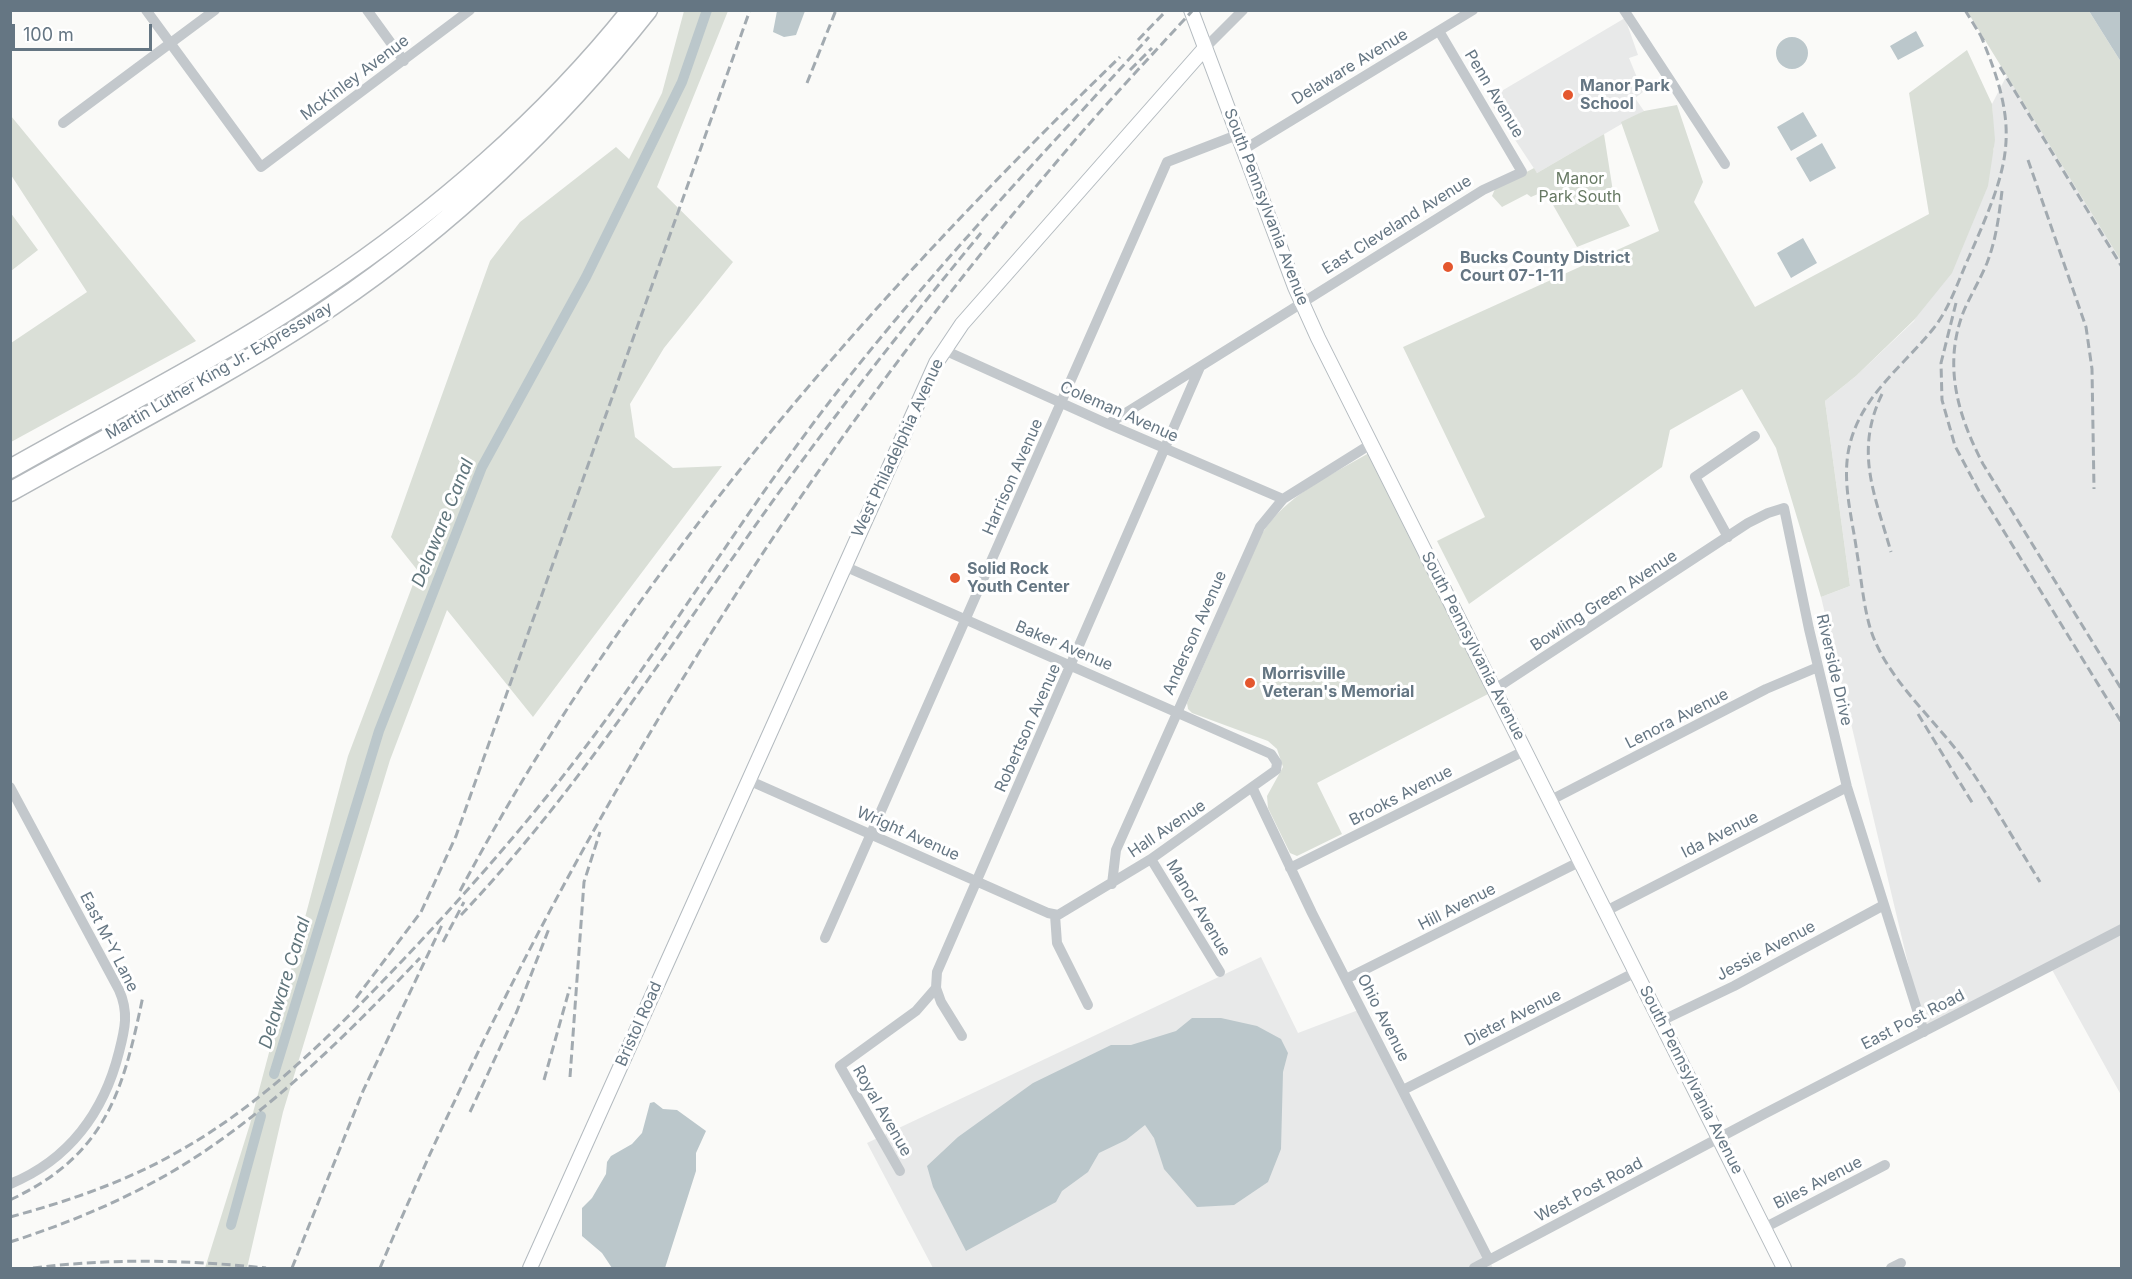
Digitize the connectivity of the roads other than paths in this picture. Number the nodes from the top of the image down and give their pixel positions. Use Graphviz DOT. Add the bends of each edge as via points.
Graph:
graph roads {
  1 [pos="146,10"];
  2 [pos="215,10"];
  3 [pos="367,10"];
  4 [pos="470,10"];
  5 [pos="631,10"];
  6 [pos="648,10"];
  7 [pos="1191,10"];
  8 [pos="1243,10"];
  9 [pos="1473,10"];
  10 [pos="1624,10"];
  11 [pos="1439,32"];
  12 [pos="170,43"];
  13 [pos="1205,48"];
  14 [pos="404,61"];
  15 [pos="63,123"];
  16 [pos="1237,135"];
  17 [pos="1243,150"];
  18 [pos="1725,164"];
  19 [pos="1521,172"];
  20 [pos="1303,300"];
  21 [pos="944,350"];
  22 [pos="1200,367"];
  23 [pos="1061,403"];
  24 [pos="1108,424"];
  25 [pos="1755,436"];
  26 [pos="1371,444"];
  27 [pos="1166,450"];
  28 [pos="10,469"];
  29 [pos="10,492"];
  30 [pos="1283,499"];
  31 [pos="1728,537"];
  32 [pos="844,566"];
  33 [pos="966,620"];
  34 [pos="1071,665"];
  35 [pos="1818,667"];
  36 [pos="1495,689"];
  37 [pos="1177,711"];
  38 [pos="1526,750"];
  39 [pos="1271,754"];
  40 [pos="748,780"];
  41 [pos="1847,787"];
  42 [pos="10,788"];
  43 [pos="1253,789"];
  44 [pos="1551,800"];
  45 [pos="872,835"];
  46 [pos="1151,859"];
  47 [pos="1581,861"];
  48 [pos="1290,868"];
  49 [pos="977,880"];
  50 [pos="1112,884"];
  51 [pos="1884,905"];
  52 [pos="1606,911"];
  53 [pos="1055,915"];
  54 [pos="2121,929"];
  55 [pos="825,938"];
  56 [pos="1220,972"];
  57 [pos="1636,972"];
  58 [pos="1346,979"];
  59 [pos="936,988"];
  60 [pos="1088,1005"];
  61 [pos="1661,1021"];
  62 [pos="1924,1032"];
  63 [pos="962,1036"];
  64 [pos="841,1065"];
  65 [pos="1403,1090"];
  66 [pos="1719,1138"];
  67 [pos="1885,1165"];
  68 [pos="900,1171"];
  69 [pos="10,1184"];
  70 [pos="1764,1228"];
  71 [pos="1489,1260"];
  72 [pos="530,1269"];
  73 [pos="1474,1269"];
  74 [pos="1784,1269"];
  1 -- 12 [label="street"];
  2 -- 12 [label="street"];
  3 -- 14 [label="street"];
  4 -- 14 [label="street, McKinley Avenue"];
  5 -- 28 [label="highway, Martin Luther King Jr. Expressway" via="578,70 505,142 430,209 376,250 263,325"];
  6 -- 29 [label="highway, Martin Luther King Jr. Expressway" via="543,131 469,202 415,245 332,306 274,342"];
  7 -- 13 [label="main road, South Pennsylvania Avenue"];
  8 -- 13 [label="street"];
  9 -- 11 [label="street, Delaware Avenue"];
  10 -- 18 [label="street"];
  11 -- 17 [label="street, Delaware Avenue"];
  11 -- 19 [label="street, Penn Avenue"];
  12 -- 14 [label="street, McKinley Avenue" via="261,167"];
  12 -- 15 [label="street"];
  13 -- 16 [label="main road, South Pennsylvania Avenue"];
  13 -- 21 [label="main road, West Philadelphia Avenue" via="962,324"];
  16 -- 17 [label="main road, South Pennsylvania Avenue"];
  16 -- 23 [label="street, Harrison Avenue" via="1167,162"];
  17 -- 20 [label="main road, South Pennsylvania Avenue"];
  19 -- 20 [label="street, East Cleveland Avenue" via="1483,190"];
  20 -- 22 [label="street, East Cleveland Avenue"];
  20 -- 26 [label="main road, South Pennsylvania Avenue"];
  21 -- 23 [label="street, Coleman Avenue"];
  21 -- 32 [label="main road, West Philadelphia Avenue"];
  22 -- 24 [label="street, East Cleveland Avenue"];
  22 -- 27 [label="street, Robertson Avenue"];
  23 -- 24 [label="street, Coleman Avenue"];
  23 -- 33 [label="street, Harrison Avenue"];
  24 -- 27 [label="street, Coleman Avenue"];
  25 -- 31 [label="street" via="1695,477"];
  26 -- 30 [label="street, Anderson Avenue"];
  26 -- 36 [label="main road, South Pennsylvania Avenue"];
  27 -- 30 [label="street, Coleman Avenue"];
  27 -- 34 [label="street, Robertson Avenue"];
  30 -- 37 [label="street, Anderson Avenue" via="1260,527"];
  31 -- 35 [label="street, Riverside Drive" via="1761,516 1784,508"];
  31 -- 36 [label="street, Bowling Green Avenue"];
  32 -- 33 [label="street, Baker Avenue"];
  32 -- 40 [label="main road, West Philadelphia Avenue"];
  33 -- 34 [label="street, Baker Avenue"];
  33 -- 45 [label="street, Harrison Avenue"];
  34 -- 37 [label="street, Baker Avenue"];
  34 -- 49 [label="street, Robertson Avenue"];
  35 -- 41 [label="street, Riverside Drive"];
  35 -- 44 [label="street, Lenora Avenue" via="1766,689"];
  36 -- 38 [label="main road, South Pennsylvania Avenue"];
  37 -- 39 [label="street, Baker Avenue"];
  37 -- 50 [label="street, Anderson Avenue" via="1116,850"];
  38 -- 44 [label="main road, South Pennsylvania Avenue"];
  38 -- 48 [label="street, Brooks Avenue"];
  39 -- 43 [label="street, Hall Avenue" via="1277,763 1276,770"];
  40 -- 45 [label="street, Wright Avenue"];
  40 -- 72 [label="main road, Bristol Road"];
  41 -- 51 [label="street, Riverside Drive"];
  41 -- 52 [label="street, Ida Avenue"];
  42 -- 69 [label="street, East M-Y Lane" via="119,990 126,1018 115,1071 95,1115 62,1153 42,1169"];
  43 -- 46 [label="street, Hall Avenue"];
  43 -- 48 [label="street, Ohio Avenue"];
  44 -- 47 [label="main road, South Pennsylvania Avenue"];
  45 -- 49 [label="street, Wright Avenue"];
  45 -- 55 [label="street, Harrison Avenue"];
  46 -- 50 [label="street, Hall Avenue"];
  46 -- 56 [label="street, Manor Avenue"];
  47 -- 52 [label="main road, South Pennsylvania Avenue"];
  47 -- 58 [label="street, Hill Avenue"];
  48 -- 58 [label="street, Ohio Avenue"];
  49 -- 53 [label="street, Wright Avenue"];
  49 -- 59 [label="street, Robertson Avenue" via="937,972"];
  50 -- 53 [label="street, Hall Avenue" via="1065,913"];
  51 -- 61 [label="street, Jessie Avenue"];
  51 -- 62 [label="street, Riverside Drive"];
  52 -- 57 [label="main road, South Pennsylvania Avenue"];
  53 -- 60 [label="street" via="1057,943"];
  54 -- 62 [label="street, East Post Road"];
  57 -- 61 [label="main road, South Pennsylvania Avenue"];
  57 -- 65 [label="street, Dieter Avenue"];
  58 -- 65 [label="street, Ohio Avenue"];
  59 -- 63 [label="street"];
  59 -- 64 [label="street, Robertson Avenue" via="916,1011"];
  61 -- 66 [label="main road, South Pennsylvania Avenue"];
  62 -- 66 [label="street, East Post Road"];
  64 -- 68 [label="street, Royal Avenue"];
  65 -- 71 [label="street, Ohio Avenue"];
  66 -- 70 [label="main road, South Pennsylvania Avenue"];
  66 -- 71 [label="street, West Post Road"];
  67 -- 70 [label="street, Biles Avenue"];
  70 -- 74 [label="main road, South Pennsylvania Avenue"];
  71 -- 73 [label="street, West Post Road"];
}
